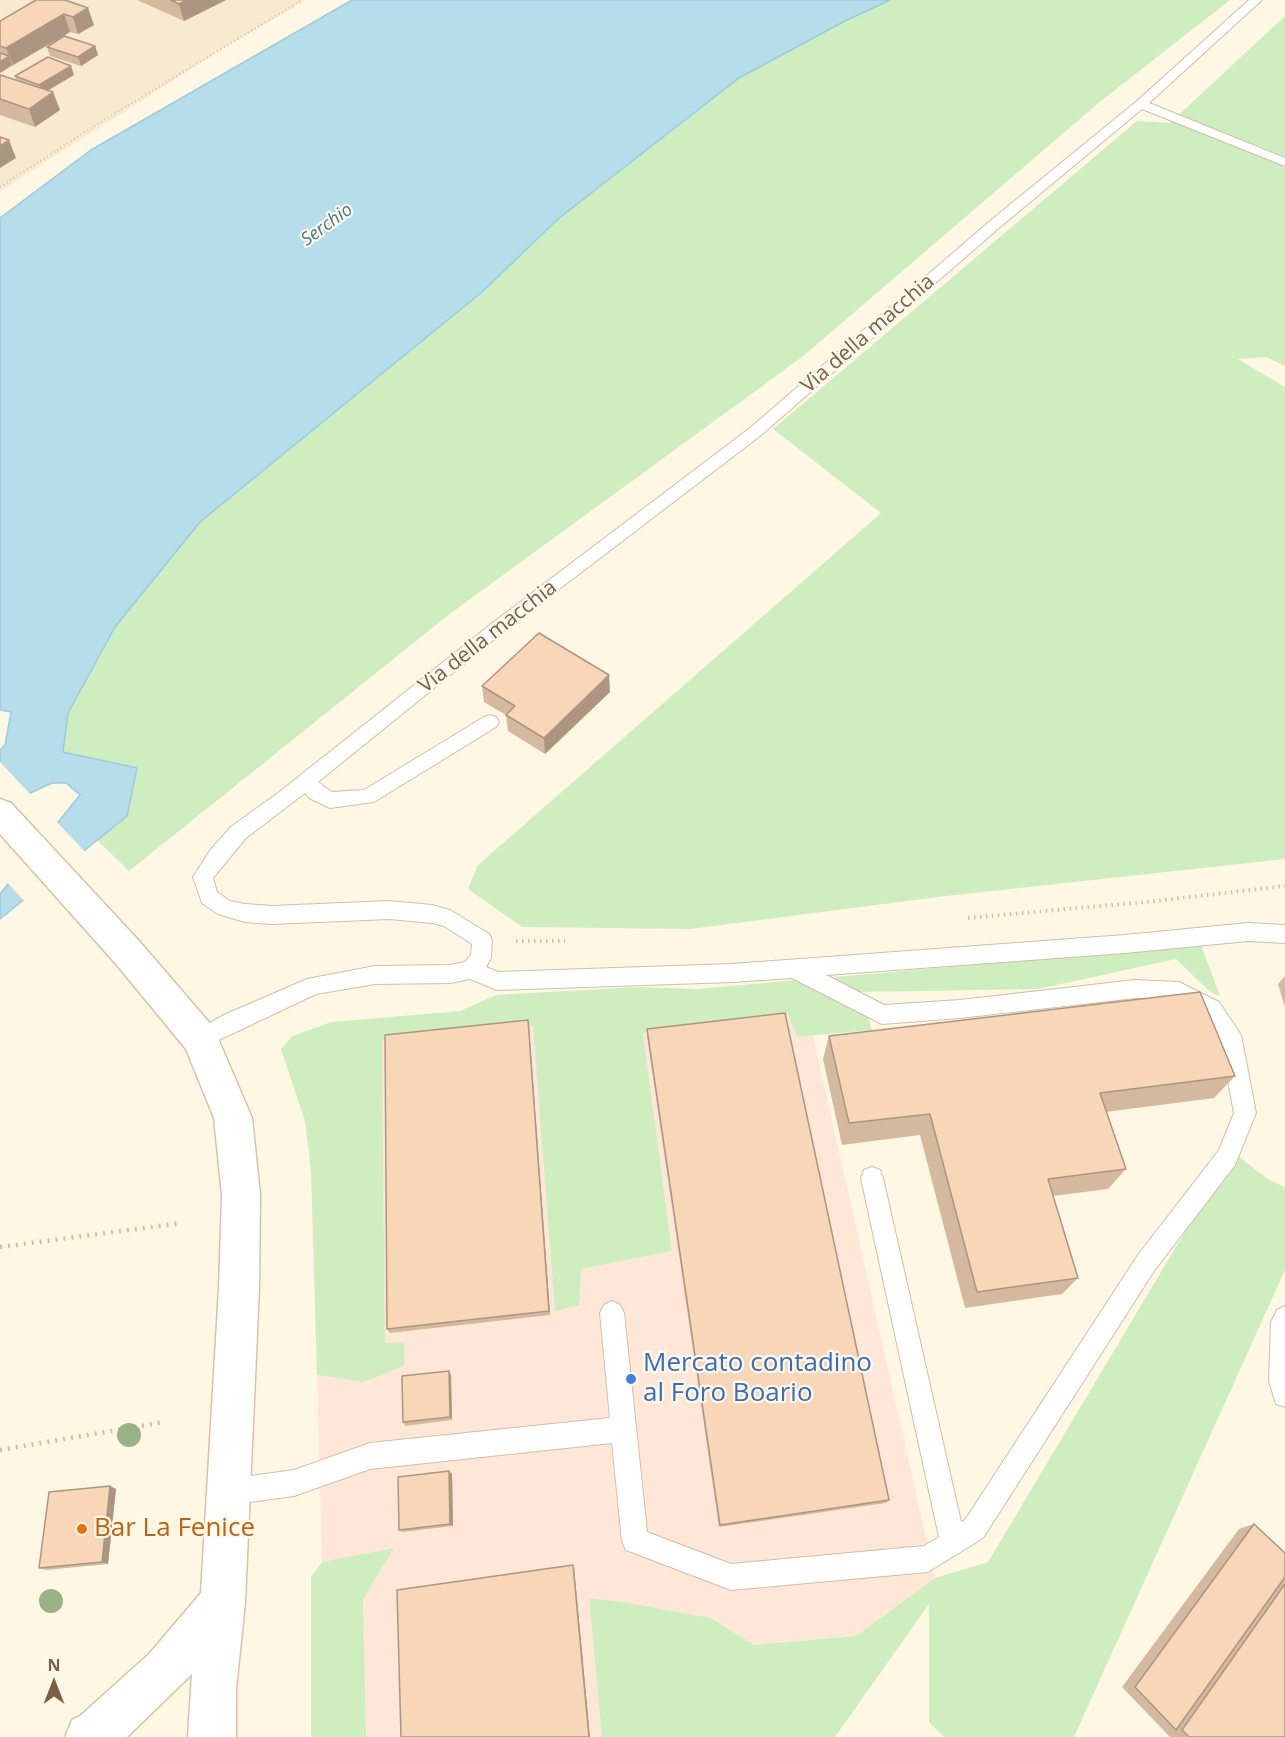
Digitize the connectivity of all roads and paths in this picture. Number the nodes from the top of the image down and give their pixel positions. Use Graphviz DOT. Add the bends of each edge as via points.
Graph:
graph roads {
  1 [pos="303,0"];
  2 [pos="1256,0"];
  3 [pos="1141,104"];
  4 [pos="1285,162"];
  5 [pos="0,187"];
  6 [pos="490,722"];
  7 [pos="305,781"];
  8 [pos="0,812"];
  9 [pos="1285,886"];
  10 [pos="965,918"];
  11 [pos="1285,934"];
  12 [pos="482,940"];
  13 [pos="575,941"];
  14 [pos="793,968"];
  15 [pos="471,970"];
  16 [pos="200,1039"];
  17 [pos="872,1178"];
  18 [pos="182,1223"];
  19 [pos="0,1247"];
  20 [pos="612,1313"];
  21 [pos="1285,1318"];
  22 [pos="1285,1395"];
  23 [pos="164,1422"];
  24 [pos="623,1429"];
  25 [pos="0,1450"];
  26 [pos="228,1492"];
  27 [pos="953,1542"];
  28 [pos="223,1602"];
  29 [pos="99,1736"];
  30 [pos="212,1737"];
  1 -- 5 [label="path"];
  2 -- 3 [label="lane, Via della macchia"];
  3 -- 4 [label="lane"];
  3 -- 7 [label="lane, Via della macchia" via="995,224 755,432 501,625"];
  6 -- 7 [label="lane" via="367,797 330,800"];
  7 -- 12 [label="lane, Via della macchia" via="239,832 218,855 202,877 209,897 225,908 245,913 389,910 432,914 450,919"];
  8 -- 16 [label="main road"];
  9 -- 10 [label="path"];
  11 -- 14 [label="lane" via="1248,932"];
  12 -- 13 [label="path"];
  12 -- 15 [label="lane" via="481,958"];
  14 -- 15 [label="lane" via="497,981"];
  14 -- 27 [label="lane" via="882,1015 1135,989 1179,992 1212,1009 1230,1035 1245,1113 1227,1157 1146,1263 974,1529"];
  15 -- 16 [label="lane" via="375,975 314,985"];
  16 -- 26 [label="main road" via="233,1118 241,1196"];
  17 -- 27 [label="lane"];
  18 -- 19 [label="path"];
  20 -- 24 [label="lane"];
  21 -- 22 [label="lane" via="1281,1381"];
  23 -- 25 [label="path"];
  24 -- 26 [label="lane" via="369,1456 294,1483"];
  24 -- 27 [label="lane" via="635,1541 731,1577 928,1559"];
  26 -- 28 [label="main road"];
  28 -- 29 [label="main road" via="165,1670"];
  28 -- 30 [label="main road"];
}
